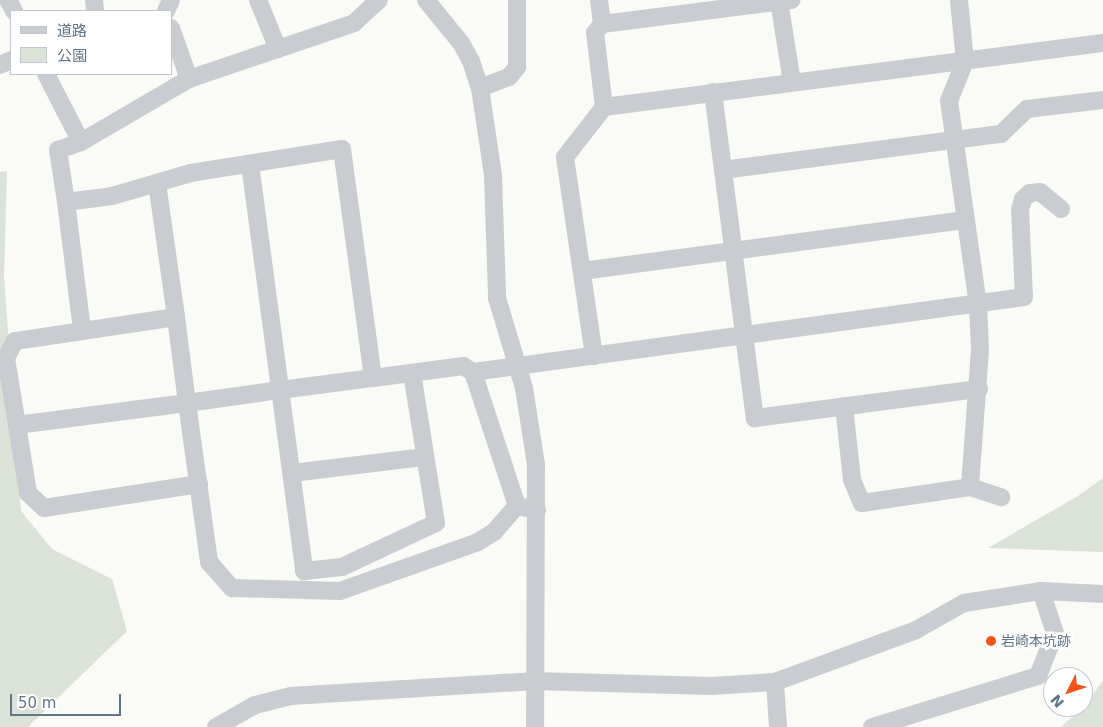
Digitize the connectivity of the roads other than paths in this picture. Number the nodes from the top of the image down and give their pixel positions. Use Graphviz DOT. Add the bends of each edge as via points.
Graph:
graph roads {
  1 [pos="258,0"];
  2 [pos="379,0"];
  3 [pos="426,0"];
  4 [pos="517,0"];
  5 [pos="599,0"];
  6 [pos="959,0"];
  7 [pos="785,1"];
  8 [pos="602,24"];
  9 [pos="172,31"];
  10 [pos="1103,43"];
  11 [pos="278,49"];
  12 [pos="965,61"];
  13 [pos="47,75"];
  14 [pos="189,79"];
  15 [pos="792,82"];
  16 [pos="480,88"];
  17 [pos="713,92"];
  18 [pos="1103,100"];
  19 [pos="604,106"];
  20 [pos="955,140"];
  21 [pos="81,142"];
  22 [pos="250,164"];
  23 [pos="723,170"];
  24 [pos="157,183"];
  25 [pos="66,202"];
  26 [pos="1061,209"];
  27 [pos="966,220"];
  28 [pos="734,252"];
  29 [pos="582,271"];
  30 [pos="978,304"];
  31 [pos="176,317"];
  32 [pos="82,330"];
  33 [pos="744,336"];
  34 [pos="594,356"];
  35 [pos="473,372"];
  36 [pos="412,373"];
  37 [pos="373,378"];
  38 [pos="979,389"];
  39 [pos="280,390"];
  40 [pos="187,403"];
  41 [pos="844,406"];
  42 [pos="17,425"];
  43 [pos="425,457"];
  44 [pos="292,473"];
  45 [pos="199,484"];
  46 [pos="970,487"];
  47 [pos="1001,497"];
  48 [pos="517,506"];
  49 [pos="537,510"];
  50 [pos="1041,591"];
  51 [pos="1103,594"];
  52 [pos="534,681"];
  53 [pos="775,682"];
  54 [pos="239,722"];
  55 [pos="216,727"];
  56 [pos="535,727"];
  57 [pos="778,727"];
  58 [pos="872,727"];
  1 -- 11 [label="street"];
  2 -- 11 [label="street" via="354,22"];
  3 -- 16 [label="street" via="461,43"];
  4 -- 16 [label="street" via="517,67 509,77"];
  5 -- 8 [label="street"];
  6 -- 12 [label="street"];
  7 -- 8 [label="street"];
  7 -- 15 [label="street"];
  8 -- 19 [label="street" via="595,33"];
  9 -- 14 [label="street"];
  10 -- 12 [label="street"];
  11 -- 14 [label="street"];
  12 -- 15 [label="street"];
  12 -- 20 [label="street" via="949,101"];
  13 -- 21 [label="street"];
  14 -- 21 [label="street"];
  15 -- 17 [label="street"];
  16 -- 49 [label="street" via="494,175 497,298 530,416"];
  17 -- 19 [label="street"];
  17 -- 23 [label="street"];
  18 -- 20 [label="street" via="1027,108 1001,134"];
  19 -- 29 [label="street" via="564,158"];
  20 -- 23 [label="street"];
  20 -- 27 [label="street"];
  21 -- 25 [label="street" via="58,150"];
  22 -- 24 [label="street" via="191,173"];
  22 -- 37 [label="street" via="342,149"];
  22 -- 39 [label="street"];
  23 -- 28 [label="street"];
  24 -- 25 [label="street" via="112,196"];
  24 -- 31 [label="street"];
  25 -- 32 [label="street"];
  26 -- 30 [label="street" via="1040,192 1030,193 1023,199 1020,210 1024,297"];
  27 -- 28 [label="street"];
  27 -- 30 [label="street"];
  28 -- 29 [label="street"];
  28 -- 33 [label="street"];
  29 -- 34 [label="street"];
  30 -- 33 [label="street"];
  30 -- 38 [label="street"];
  31 -- 32 [label="street"];
  31 -- 40 [label="street"];
  32 -- 42 [label="street" via="15,341 6,358"];
  33 -- 34 [label="street"];
  33 -- 41 [label="street" via="755,418"];
  34 -- 35 [label="street"];
  35 -- 36 [label="street" via="463,366"];
  35 -- 48 [label="street"];
  36 -- 37 [label="street"];
  36 -- 43 [label="street"];
  37 -- 39 [label="street"];
  38 -- 41 [label="street"];
  38 -- 46 [label="street"];
  39 -- 40 [label="street"];
  39 -- 44 [label="street"];
  40 -- 42 [label="street"];
  40 -- 45 [label="street"];
  41 -- 46 [label="street" via="852,480 862,503"];
  42 -- 45 [label="street" via="28,494 44,508"];
  43 -- 44 [label="street"];
  43 -- 44 [label="street" via="436,523 342,568 304,571"];
  45 -- 48 [label="street" via="210,562 232,588 340,592 355,588 478,542 494,532"];
  46 -- 47 [label="street"];
  48 -- 49 [label="street"];
  49 -- 52 [label="street"];
  50 -- 51 [label="street"];
  50 -- 53 [label="street" via="964,603 916,630"];
  50 -- 58 [label="street" via="1055,633 1038,676"];
  52 -- 53 [label="street" via="711,686"];
  52 -- 54 [label="street" via="291,696"];
  52 -- 56 [label="street"];
  53 -- 57 [label="street"];
  54 -- 55 [label="street"];
}
